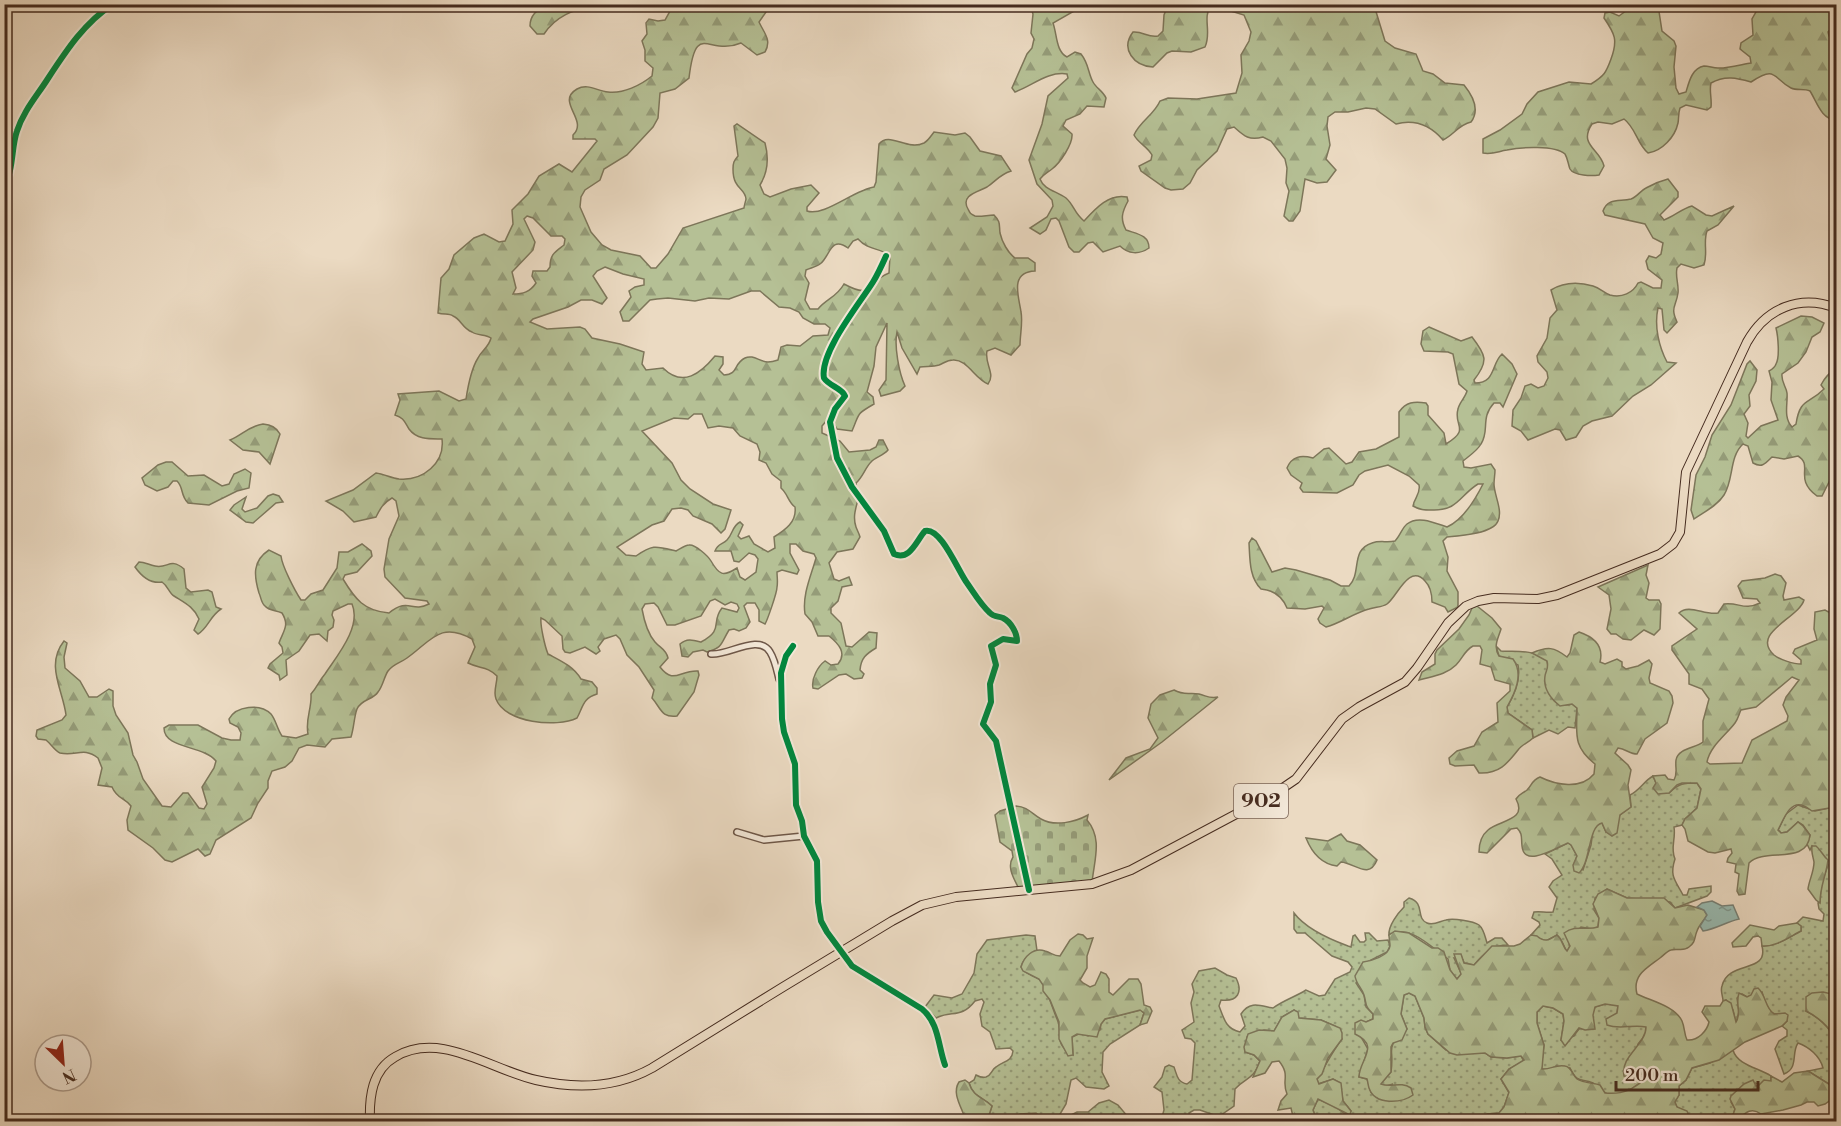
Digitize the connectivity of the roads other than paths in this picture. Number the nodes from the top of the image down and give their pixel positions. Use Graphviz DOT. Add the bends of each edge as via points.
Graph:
graph roads {
  1 [pos="113,4"];
  2 [pos="4,185"];
  3 [pos="886,256"];
  4 [pos="1836,308"];
  5 [pos="793,646"];
  6 [pos="711,654"];
  7 [pos="781,684"];
  8 [pos="737,832"];
  9 [pos="804,836"];
  10 [pos="1029,890"];
  11 [pos="842,953"];
  12 [pos="945,1065"];
  13 [pos="370,1122"];
  1 -- 2 [label="street" via="81,32 37,92 14,138"];
  3 -- 10 [label="street" via="836,339 823,372 826,381 844,395 830,422 835,453 894,554 907,554 925,531 935,532 989,613 1008,621 1017,636 1016,641 1003,639 991,646 996,665 990,684 991,702 982,724 996,741"];
  4 -- 10 [label="highway, 902" via="1810,302 1791,304 1776,310 1756,327 1686,472 1680,532 1663,551 1549,598 1494,598 1466,606 1448,623 1405,682 1342,719 1302,774 1289,785 1119,876 1092,884"];
  5 -- 7 [label="street" via="783,666"];
  6 -- 7 [label="street" via="755,644 765,646"];
  7 -- 9 [label="street" via="782,726 795,764 795,802"];
  8 -- 9 [label="street" via="764,840"];
  9 -- 11 [label="street" via="817,861 821,921"];
  10 -- 11 [label="highway, 902" via="933,902 892,921"];
  11 -- 12 [label="street" via="859,972 929,1014"];
  11 -- 13 [label="highway, 902" via="632,1078 571,1086 536,1080 448,1051 416,1048 385,1064 369,1101"];
}
